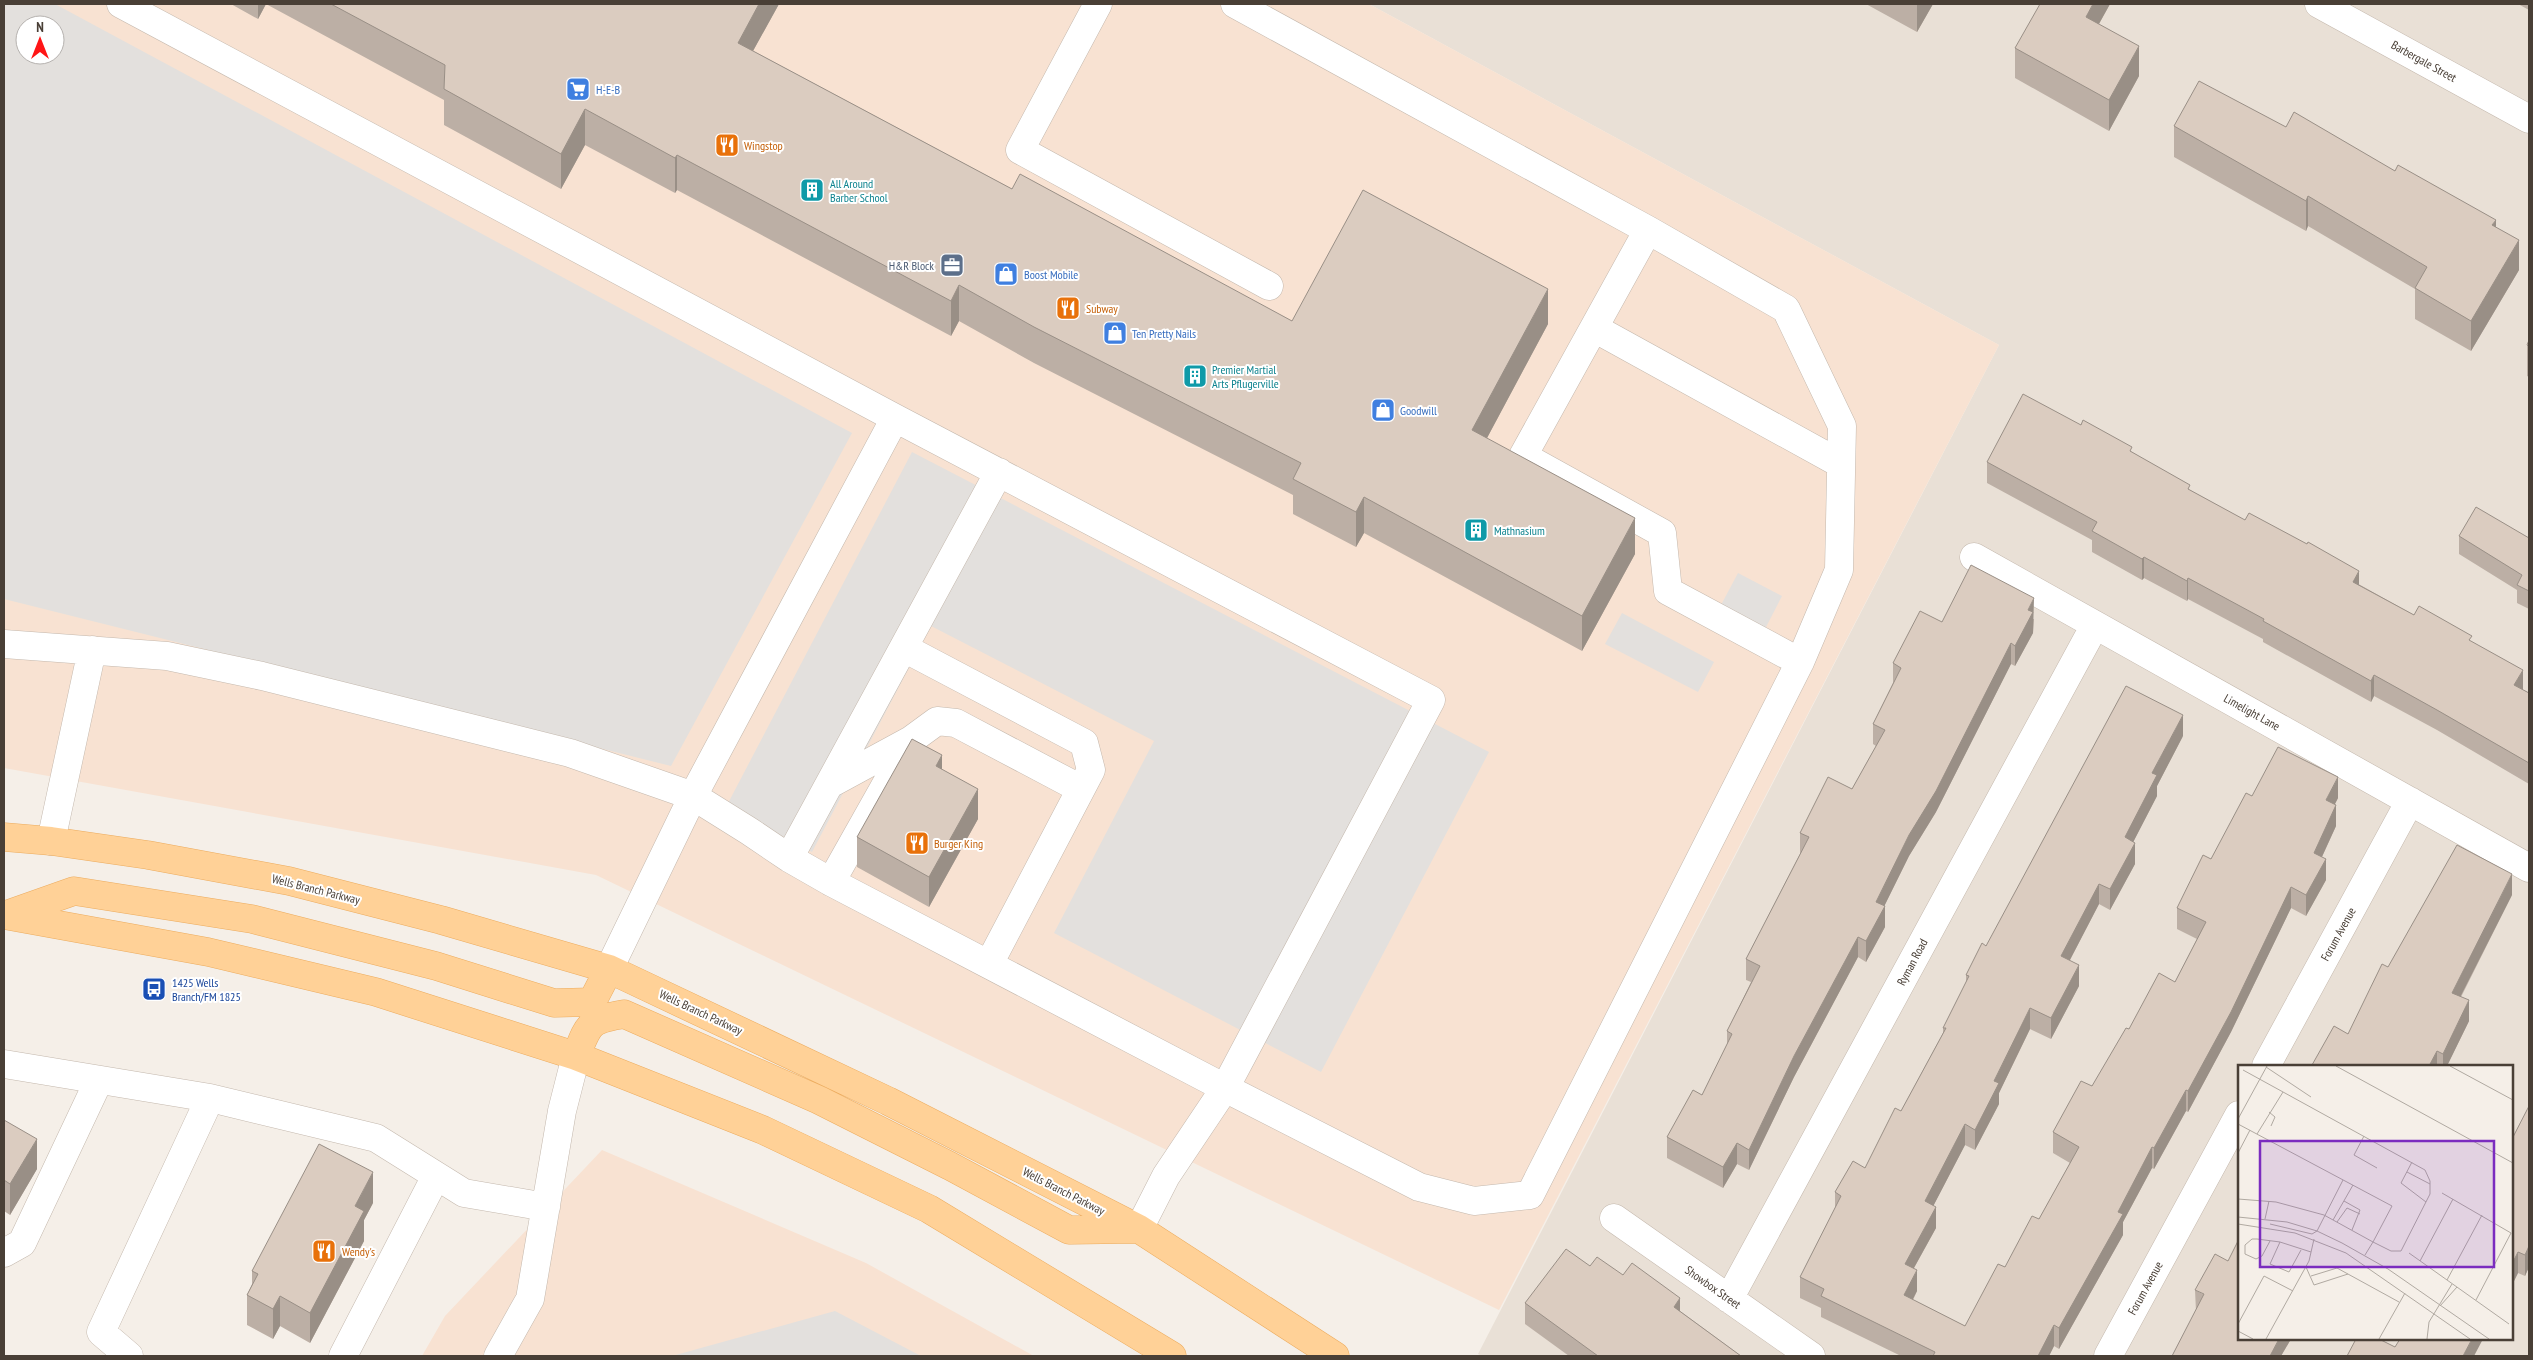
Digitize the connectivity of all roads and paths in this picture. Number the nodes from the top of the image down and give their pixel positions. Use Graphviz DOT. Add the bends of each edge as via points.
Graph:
graph roads {
  1 [pos="121,4"];
  2 [pos="1098,4"];
  3 [pos="1235,4"];
  4 [pos="2319,4"];
  5 [pos="2529,119"];
  6 [pos="1648,230"];
  7 [pos="1268,286"];
  8 [pos="1594,328"];
  9 [pos="895,418"];
  10 [pos="1841,464"];
  11 [pos="1000,472"];
  12 [pos="1974,557"];
  13 [pos="2095,625"];
  14 [pos="4,644"];
  15 [pos="904,648"];
  16 [pos="92,650"];
  17 [pos="1800,662"];
  18 [pos="911,740"];
  19 [pos="830,784"];
  20 [pos="1082,789"];
  21 [pos="692,796"];
  22 [pos="2410,801"];
  23 [pos="4,837"];
  24 [pos="51,841"];
  25 [pos="789,858"];
  26 [pos="2529,868"];
  27 [pos="831,882"];
  28 [pos="4,915"];
  29 [pos="989,964"];
  30 [pos="609,969"];
  31 [pos="576,1056"];
  32 [pos="4,1064"];
  33 [pos="2267,1065"];
  34 [pos="99,1080"];
  35 [pos="1225,1088"];
  36 [pos="210,1098"];
  37 [pos="2238,1117"];
  38 [pos="436,1176"];
  39 [pos="546,1207"];
  40 [pos="1614,1218"];
  41 [pos="1139,1229"];
  42 [pos="4,1253"];
  43 [pos="1729,1299"];
  44 [pos="129,1356"];
  45 [pos="343,1356"];
  46 [pos="498,1356"];
  47 [pos="1172,1356"];
  48 [pos="1335,1356"];
  49 [pos="1811,1356"];
  50 [pos="2108,1356"];
  1 -- 9 [label="street"];
  2 -- 7 [label="street" via="1020,150"];
  3 -- 6 [label="street"];
  4 -- 5 [label="street, Barbergale Street"];
  6 -- 8 [label="street"];
  6 -- 10 [label="street" via="1786,310 1842,426"];
  8 -- 10 [label="street"];
  8 -- 17 [label="street" via="1523,456 1662,533 1668,591"];
  9 -- 11 [label="street"];
  9 -- 21 [label="street"];
  10 -- 17 [label="street" via="1839,570"];
  11 -- 15 [label="street"];
  11 -- 35 [label="street" via="1432,700"];
  12 -- 13 [label="street, Limelight Lane"];
  13 -- 22 [label="street, Limelight Lane"];
  13 -- 43 [label="street, Ryman Road"];
  14 -- 16 [label="street"];
  15 -- 19 [label="street"];
  15 -- 20 [label="street" via="1084,742 1091,770"];
  16 -- 21 [label="street" via="167,656 262,676 570,753"];
  16 -- 24 [label="street"];
  17 -- 35 [label="street" via="1530,1195 1474,1201 1419,1188"];
  18 -- 19 [label="street"];
  18 -- 20 [label="street" via="937,721 956,723"];
  18 -- 27 [label="street"];
  19 -- 25 [label="street"];
  20 -- 29 [label="street"];
  21 -- 25 [label="street"];
  21 -- 30 [label="street"];
  22 -- 26 [label="street, Limelight Lane"];
  22 -- 33 [label="street, Forum Avenue"];
  23 -- 24 [label="main road, Wells Branch Parkway"];
  24 -- 30 [label="main road, Wells Branch Parkway" via="289,881 441,920"];
  25 -- 27 [label="street"];
  27 -- 29 [label="street"];
  28 -- 30 [label="main road" via="74,891 252,919 436,966 554,1003 592,1002"];
  28 -- 31 [label="main road" via="208,952 376,992"];
  29 -- 35 [label="street"];
  30 -- 41 [label="main road, Wells Branch Parkway" via="888,1101"];
  31 -- 39 [label="street" via="562,1111"];
  31 -- 41 [label="main road" via="586,1032 598,1019 624,1014 819,1100 1070,1230"];
  31 -- 47 [label="main road" via="762,1130 929,1209"];
  32 -- 34 [label="street"];
  34 -- 36 [label="street"];
  34 -- 42 [label="street" via="22,1243"];
  35 -- 41 [label="street" via="1166,1176"];
  36 -- 38 [label="street" via="376,1138"];
  36 -- 44 [label="street" via="101,1332"];
  37 -- 50 [label="street, Forum Avenue"];
  38 -- 39 [label="street" via="464,1193"];
  38 -- 45 [label="street"];
  39 -- 46 [label="street" via="530,1299"];
  40 -- 43 [label="street, Showbox Street"];
  41 -- 48 [label="main road, Wells Branch Parkway"];
  43 -- 49 [label="street, Showbox Street"];
}
